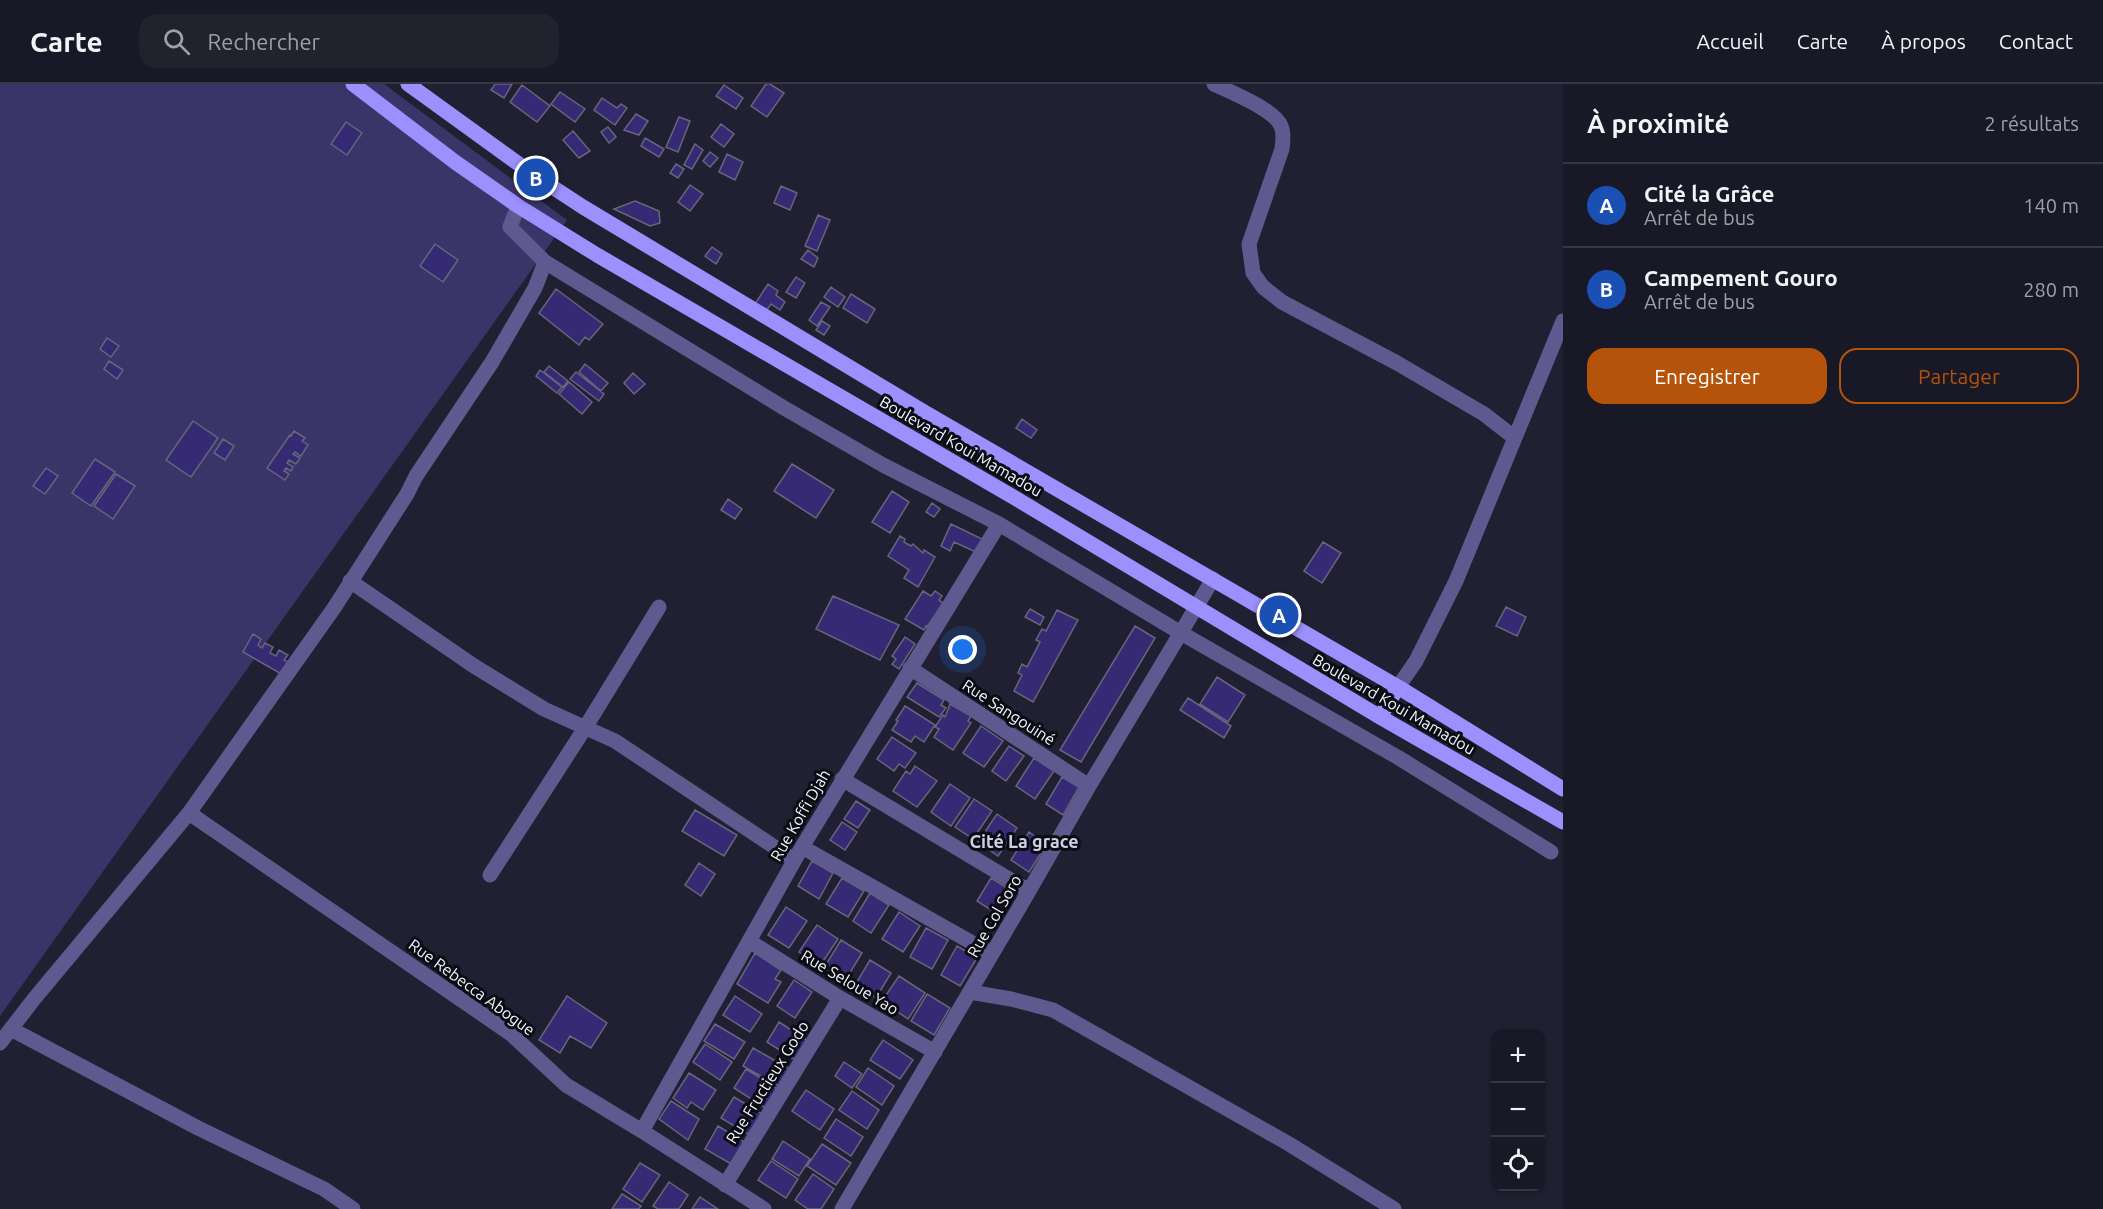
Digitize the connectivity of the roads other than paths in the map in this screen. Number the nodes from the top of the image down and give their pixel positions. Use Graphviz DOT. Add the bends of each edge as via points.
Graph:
graph roads {
  1 [pos="353,84"];
  2 [pos="408,84"];
  3 [pos="1214,84"];
  4 [pos="518,206"];
  5 [pos="545,262"];
  6 [pos="1563,321"];
  7 [pos="1515,438"];
  8 [pos="999,524"];
  9 [pos="1213,579"];
  10 [pos="350,581"];
  11 [pos="659,607"];
  12 [pos="1197,608"];
  13 [pos="1181,633"];
  14 [pos="910,668"];
  15 [pos="1398,687"];
  16 [pos="1380,717"];
  17 [pos="585,728"];
  18 [pos="842,779"];
  19 [pos="1089,786"];
  20 [pos="1563,789"];
  21 [pos="189,813"];
  22 [pos="1563,822"];
  23 [pos="1551,852"];
  24 [pos="798,854"];
  25 [pos="490,875"];
  26 [pos="1029,891"];
  27 [pos="748,941"];
  28 [pos="992,954"];
  29 [pos="970,992"];
  30 [pos="840,998"];
  31 [pos="11,1029"];
  32 [pos="0,1043"];
  33 [pos="935,1052"];
  34 [pos="642,1131"];
  35 [pos="725,1185"];
  36 [pos="353,1209"];
  37 [pos="764,1209"];
  38 [pos="842,1209"];
  39 [pos="1395,1209"];
  1 -- 4 [label="main road, Boulevard Koui Mamadou"];
  2 -- 9 [label="main road, Boulevard Koui Mamadou" via="583,207 924,412"];
  3 -- 7 [label="street" via="1275,117 1281,126 1280,156 1250,244 1253,273 1263,287 1282,302 1484,414"];
  4 -- 5 [label="street" via="510,227"];
  4 -- 12 [label="main road, Boulevard Koui Mamadou"];
  5 -- 8 [label="street" via="784,408"];
  5 -- 10 [label="street" via="535,288 492,362"];
  6 -- 7 [label="street"];
  7 -- 15 [label="street" via="1456,581 1416,661"];
  8 -- 13 [label="street"];
  8 -- 14 [label="street, Rue Koffi Djah"];
  9 -- 12 [label="street, Rue Col Soro"];
  9 -- 15 [label="main road, Boulevard Koui Mamadou"];
  10 -- 17 [label="street" via="474,666 544,709"];
  10 -- 21 [label="street"];
  11 -- 17 [label="street"];
  12 -- 13 [label="street, Rue Col Soro"];
  12 -- 16 [label="main road, Boulevard Koui Mamadou"];
  13 -- 19 [label="street, Rue Col Soro"];
  13 -- 23 [label="street" via="1399,758"];
  14 -- 18 [label="street, Rue Koffi Djah"];
  14 -- 19 [label="street, Rue Sangouiné"];
  15 -- 16 [label="main road"];
  15 -- 20 [label="main road, Boulevard Koui Mamadou"];
  16 -- 22 [label="main road, Boulevard Koui Mamadou"];
  17 -- 24 [label="street" via="615,741"];
  17 -- 25 [label="street"];
  18 -- 24 [label="street, Rue Koffi Djah"];
  18 -- 26 [label="street"];
  19 -- 26 [label="street, Rue Col Soro"];
  21 -- 31 [label="street"];
  21 -- 34 [label="street, Rue Rebecca Abogue" via="511,1034 566,1085"];
  24 -- 27 [label="street, Rue Koffi Djah"];
  24 -- 28 [label="street"];
  26 -- 28 [label="street, Rue Col Soro"];
  27 -- 30 [label="street, Rue Seloue Yao"];
  27 -- 34 [label="street, Rue Koffi Djah"];
  28 -- 29 [label="street, Rue Col Soro"];
  29 -- 33 [label="street, Rue Col Soro"];
  29 -- 39 [label="street" via="1053,1010"];
  30 -- 33 [label="street, Rue Seloue Yao"];
  30 -- 35 [label="street, Rue Fructieux Godo"];
  31 -- 32 [label="street"];
  31 -- 36 [label="street" via="198,1128 324,1189"];
  33 -- 38 [label="street, Rue Col Soro"];
  34 -- 35 [label="street, Rue Rebecca Abogue"];
  35 -- 37 [label="street, Rue Rebecca Abogue"];
}
